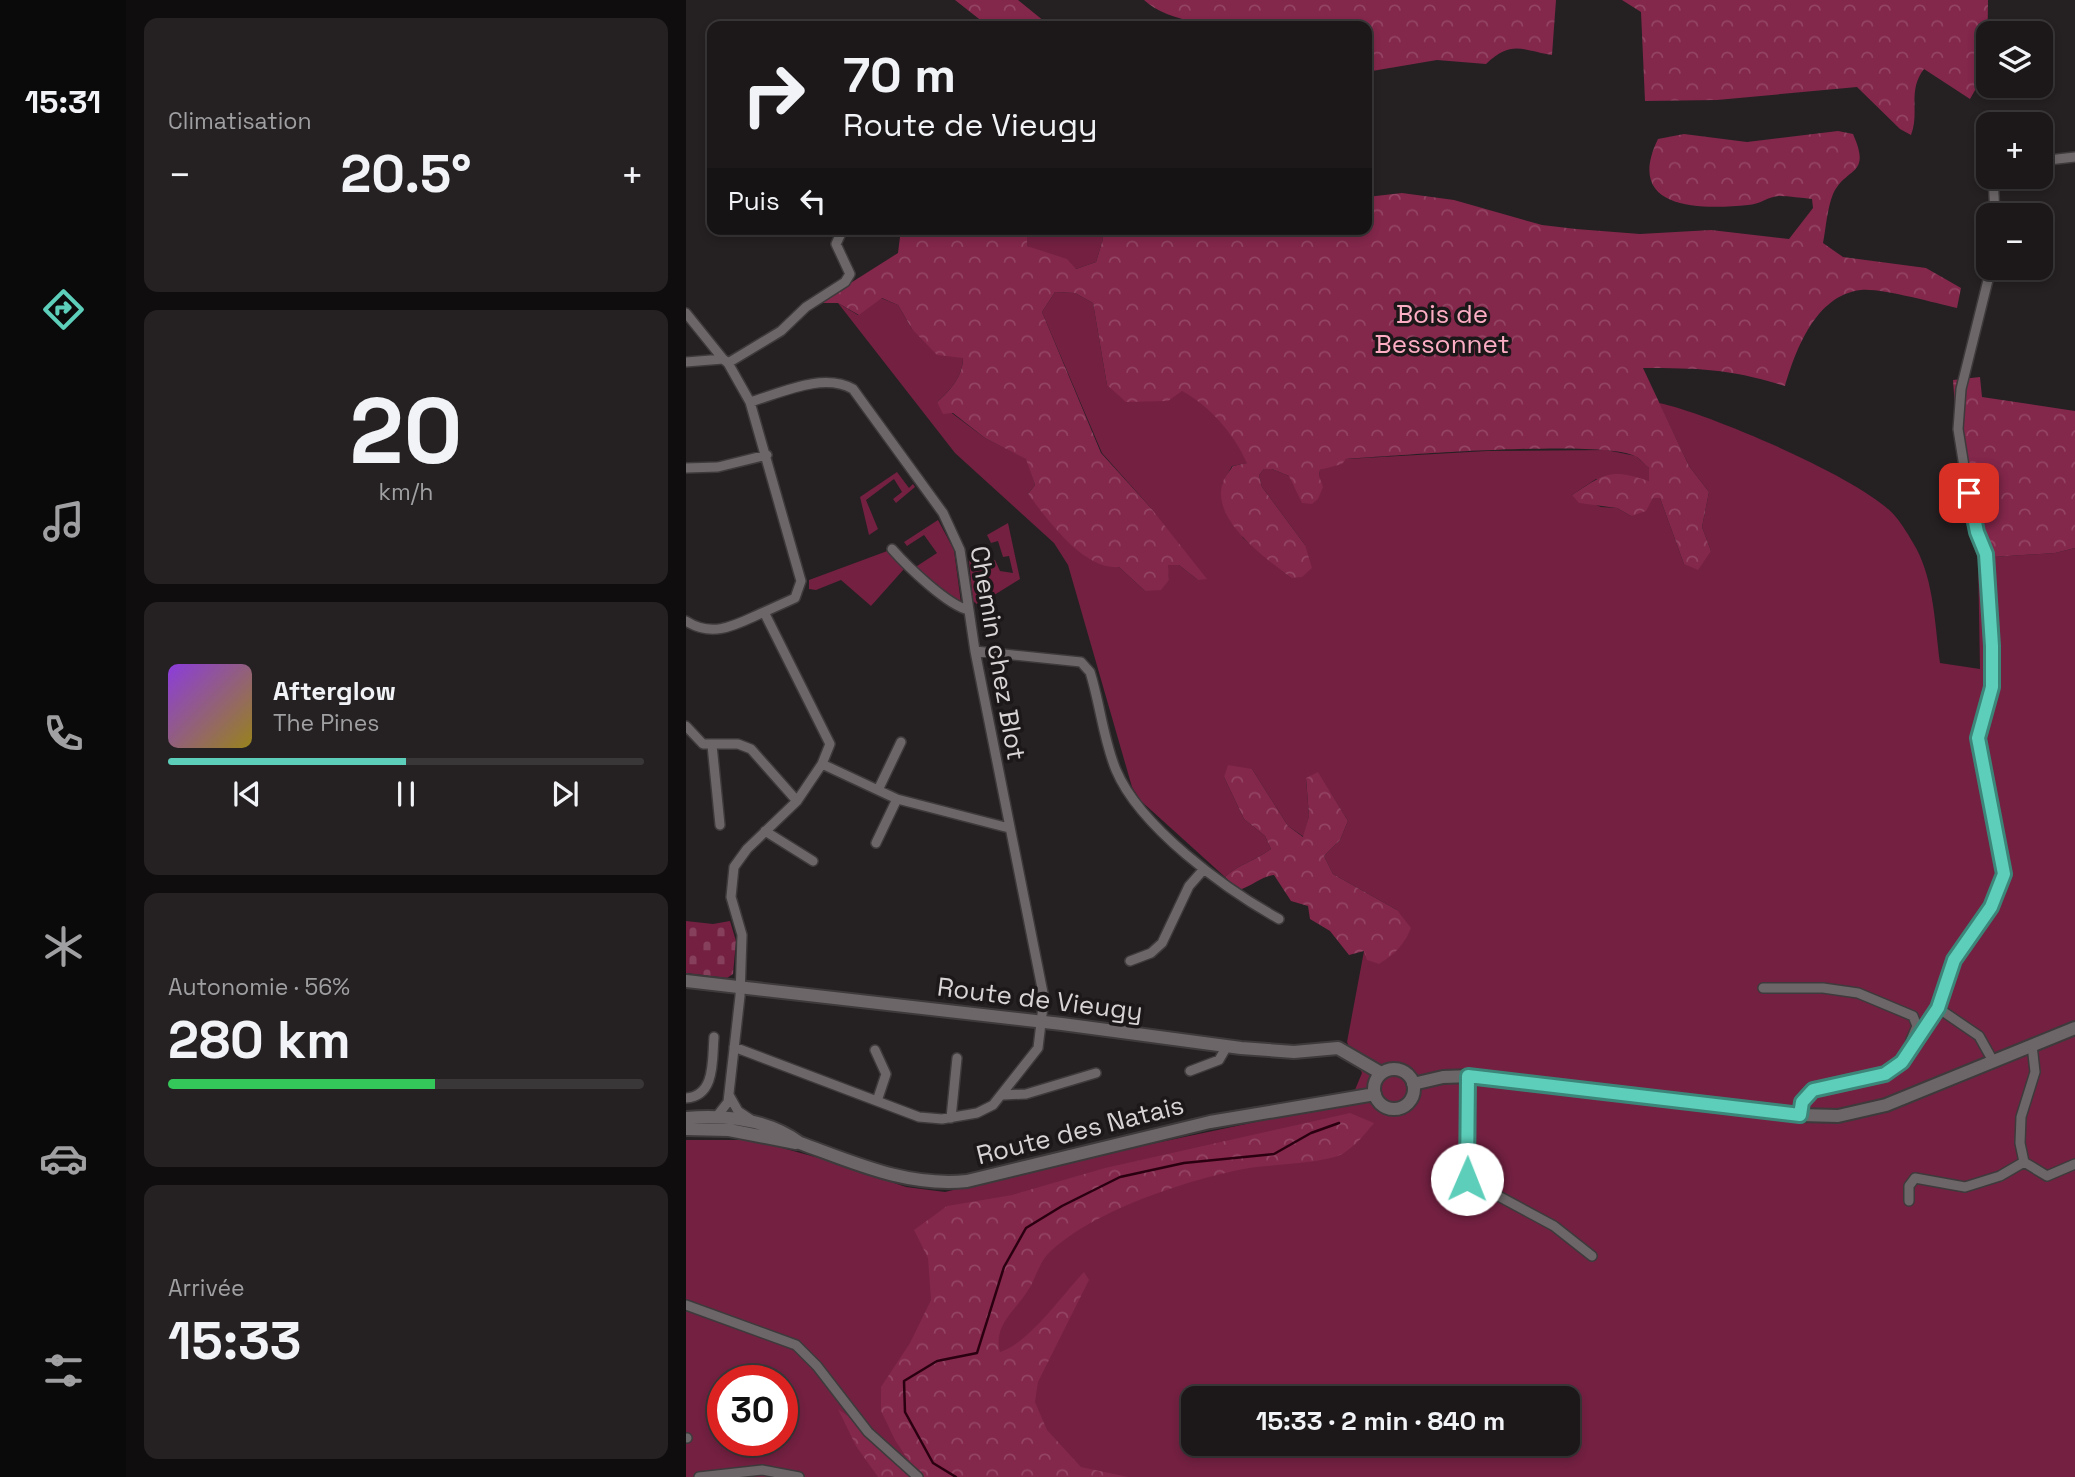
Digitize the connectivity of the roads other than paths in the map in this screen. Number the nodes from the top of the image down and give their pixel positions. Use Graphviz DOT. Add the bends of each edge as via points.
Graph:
graph roads {
  1 [pos="2075,157"];
  2 [pos="2053,160"];
  3 [pos="840,235"];
  4 [pos="1987,280"];
  5 [pos="686,313"];
  6 [pos="726,361"];
  7 [pos="686,362"];
  8 [pos="750,402"];
  9 [pos="767,455"];
  10 [pos="686,468"];
  11 [pos="892,549"];
  12 [pos="969,610"];
  13 [pos="764,612"];
  14 [pos="686,621"];
  15 [pos="975,652"];
  16 [pos="686,726"];
  17 [pos="901,742"];
  18 [pos="712,745"];
  19 [pos="822,764"];
  20 [pos="879,788"];
  21 [pos="897,799"];
  22 [pos="797,802"];
  23 [pos="720,825"];
  24 [pos="1009,828"];
  25 [pos="765,831"];
  26 [pos="876,843"];
  27 [pos="813,860"];
  28 [pos="1204,869"];
  29 [pos="1279,919"];
  30 [pos="1130,961"];
  31 [pos="686,981"];
  32 [pos="740,987"];
  33 [pos="1763,988"];
  34 [pos="1938,1008"];
  35 [pos="1042,1021"];
  36 [pos="2075,1028"];
  37 [pos="714,1037"];
  38 [pos="2032,1045"];
  39 [pos="1227,1046"];
  40 [pos="734,1047"];
  41 [pos="875,1050"];
  42 [pos="957,1058"];
  43 [pos="1993,1061"];
  44 [pos="1894,1069"];
  45 [pos="1190,1072"];
  46 [pos="1096,1073"];
  47 [pos="1381,1073"];
  48 [pos="1468,1076"];
  49 [pos="1413,1084"];
  50 [pos="1375,1094"];
  51 [pos="729,1095"];
  52 [pos="1003,1095"];
  53 [pos="686,1098"];
  54 [pos="877,1101"];
  55 [pos="1800,1115"];
  56 [pos="717,1116"];
  57 [pos="951,1118"];
  58 [pos="762,1124"];
  59 [pos="687,1125"];
  60 [pos="800,1143"];
  61 [pos="2024,1161"];
  62 [pos="2075,1164"];
  63 [pos="1909,1201"];
  64 [pos="1592,1255"];
  65 [pos="686,1305"];
  66 [pos="699,1477"];
  67 [pos="799,1477"];
  68 [pos="918,1477"];
  1 -- 2 [label="street"];
  3 -- 6 [label="street" via="836,244 850,274 845,282 806,307 781,331"];
  4 -- 34 [label="street" via="1958,407 1958,429 1971,510 1986,554 1992,687 1978,738 2004,874 1991,907 1954,960"];
  5 -- 6 [label="street"];
  6 -- 7 [label="street"];
  6 -- 8 [label="street"];
  8 -- 9 [label="street"];
  8 -- 12 [label="street, Chemin chez Blot" via="823,382 839,382 859,394 950,524 960,550"];
  9 -- 10 [label="street" via="719,467"];
  9 -- 13 [label="street" via="801,581 795,598"];
  11 -- 12 [label="street" via="956,607"];
  12 -- 15 [label="street, Chemin chez Blot"];
  13 -- 14 [label="street" via="724,630 700,628"];
  13 -- 19 [label="street" via="828,735 830,750"];
  15 -- 24 [label="street, Chemin chez Blot"];
  15 -- 28 [label="street" via="1081,662 1090,672 1114,766 1130,797"];
  16 -- 18 [label="street" via="699,741"];
  17 -- 20 [label="street"];
  18 -- 22 [label="street" via="738,744 751,749"];
  18 -- 23 [label="street"];
  19 -- 20 [label="street"];
  19 -- 22 [label="street"];
  20 -- 21 [label="street"];
  21 -- 24 [label="street"];
  21 -- 26 [label="street"];
  22 -- 25 [label="street"];
  24 -- 35 [label="street, Chemin chez Blot" via="1042,981"];
  25 -- 27 [label="street"];
  25 -- 32 [label="street" via="739,858 732,876 731,898 741,934"];
  28 -- 29 [label="street"];
  28 -- 30 [label="street" via="1189,886 1162,943"];
  31 -- 32 [label="street, Route de Vieugy"];
  32 -- 35 [label="street, Route de Vieugy"];
  32 -- 40 [label="street"];
  33 -- 44 [label="street" via="1858,993 1907,1012 1917,1026"];
  34 -- 43 [label="street" via="1979,1036"];
  34 -- 44 [label="street"];
  35 -- 39 [label="street, Route de Vieugy"];
  35 -- 52 [label="street, Chemin chez Blot" via="1038,1048"];
  36 -- 38 [label="street"];
  37 -- 53 [label="street" via="710,1079 704,1091"];
  38 -- 43 [label="street"];
  38 -- 61 [label="street" via="2035,1072 2021,1117"];
  39 -- 45 [label="street" via="1219,1060"];
  39 -- 47 [label="street, Route de Vieugy" via="1294,1052 1344,1049"];
  40 -- 51 [label="street"];
  40 -- 54 [label="street"];
  41 -- 54 [label="street" via="886,1074"];
  42 -- 57 [label="street"];
  43 -- 55 [label="street" via="1858,1113"];
  44 -- 55 [label="street" via="1813,1090 1802,1102"];
  46 -- 52 [label="street" via="1026,1094"];
  47 -- 49 [label="street, Route de Vieugy" via="1400,1070"];
  47 -- 50 [label="street"];
  48 -- 49 [label="street"];
  48 -- 55 [label="street"];
  48 -- 64 [label="street" via="1467,1179 1553,1226"];
  49 -- 50 [label="street" via="1411,1098 1401,1107 1384,1106"];
  50 -- 60 [label="street, Route des Natais" via="1210,1122 941,1184 880,1172"];
  51 -- 56 [label="street"];
  51 -- 58 [label="street" via="738,1111"];
  52 -- 57 [label="street" via="988,1108"];
  54 -- 57 [label="street" via="930,1119"];
  56 -- 58 [label="street, Route des Natais"];
  56 -- 59 [label="street, Route des Natais"];
  58 -- 60 [label="street, Route des Natais"];
  59 -- 60 [label="street, Route des Natais"];
  61 -- 62 [label="street" via="2048,1177"];
  61 -- 63 [label="street" via="2000,1176 1965,1187 1915,1178 1909,1186"];
  65 -- 68 [label="street" via="796,1345 868,1433"];
  66 -- 67 [label="street" via="741,1470"];
}
